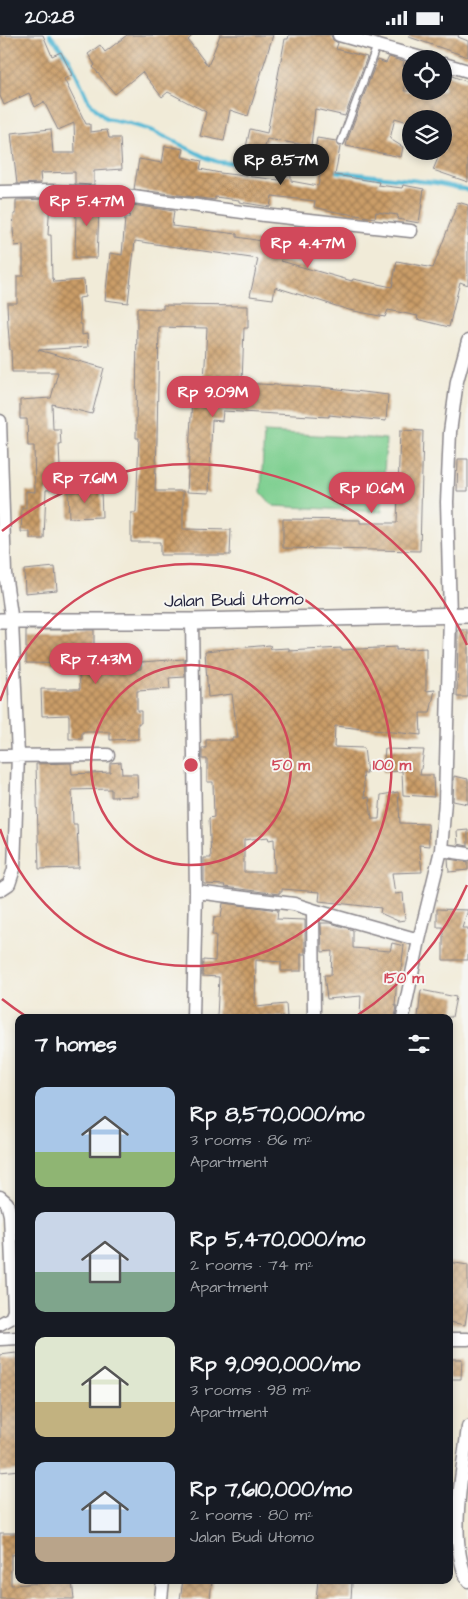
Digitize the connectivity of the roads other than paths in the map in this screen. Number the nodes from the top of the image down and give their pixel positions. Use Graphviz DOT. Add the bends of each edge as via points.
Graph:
graph roads {
  1 [pos="339,35"];
  2 [pos="377,45"];
  3 [pos="402,52"];
  4 [pos="452,66"];
  5 [pos="468,71"];
  6 [pos="341,142"];
  7 [pos="0,192"];
  8 [pos="411,231"];
  9 [pos="468,341"];
  10 [pos="0,421"];
  11 [pos="450,615"];
  12 [pos="468,615"];
  13 [pos="6,621"];
  14 [pos="192,621"];
  15 [pos="18,755"];
  16 [pos="108,755"];
  17 [pos="0,756"];
  18 [pos="441,850"];
  19 [pos="468,854"];
  20 [pos="0,891"];
  21 [pos="196,892"];
  22 [pos="313,910"];
  23 [pos="419,940"];
  24 [pos="193,1014"];
  25 [pos="314,1014"];
  26 [pos="404,1014"];
  27 [pos="0,1197"];
  28 [pos="0,1324"];
  29 [pos="0,1339"];
  30 [pos="15,1339"];
  31 [pos="453,1339"];
  32 [pos="468,1339"];
  33 [pos="468,1427"];
  34 [pos="468,1581"];
  35 [pos="163,1584"];
  36 [pos="161,1599"];
  1 -- 2 [label="street"];
  2 -- 3 [label="street"];
  2 -- 6 [label="lane"];
  4 -- 5 [label="street"];
  7 -- 8 [label="street" via="104,193"];
  9 -- 11 [label="street" via="450,432 447,503"];
  10 -- 13 [label="street"];
  11 -- 12 [label="street, Jalan Budi Utomo"];
  11 -- 14 [label="street, Jalan Budi Utomo"];
  11 -- 18 [label="street"];
  13 -- 14 [label="street, Jalan Budi Utomo"];
  13 -- 15 [label="street"];
  14 -- 21 [label="street"];
  15 -- 16 [label="street"];
  15 -- 17 [label="street"];
  15 -- 20 [label="street" via="14,869 8,884"];
  18 -- 19 [label="street"];
  18 -- 23 [label="street"];
  21 -- 22 [label="street" via="278,902"];
  21 -- 24 [label="street"];
  22 -- 23 [label="street"];
  22 -- 25 [label="street"];
  23 -- 26 [label="street"];
  27 -- 28 [label="street" via="7,1203 10,1215 14,1311"];
  29 -- 30 [label="street"];
  31 -- 32 [label="street"];
  33 -- 34 [label="street" via="457,1531 459,1552"];
  35 -- 36 [label="street"];
}
